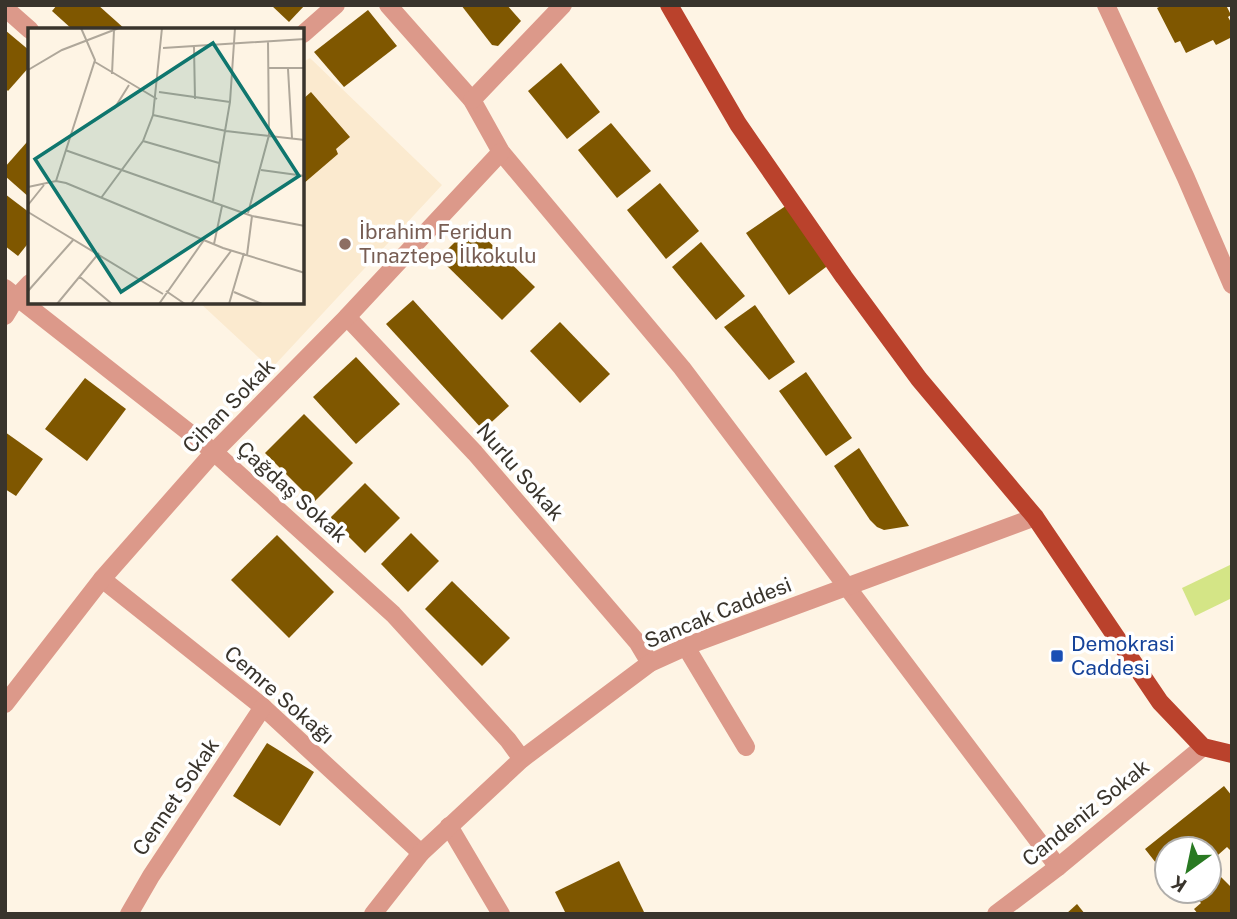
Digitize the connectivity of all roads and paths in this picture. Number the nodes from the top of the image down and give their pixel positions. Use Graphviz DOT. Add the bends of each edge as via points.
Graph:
graph roads {
  1 [pos="336,5"];
  2 [pos="388,5"];
  3 [pos="563,5"];
  4 [pos="669,5"];
  5 [pos="1105,5"];
  6 [pos="5,8"];
  7 [pos="28,28"];
  8 [pos="304,33"];
  9 [pos="472,100"];
  10 [pos="501,152"];
  11 [pos="1226,255"];
  12 [pos="28,284"];
  13 [pos="1232,285"];
  14 [pos="10,293"];
  15 [pos="5,316"];
  16 [pos="347,317"];
  17 [pos="214,452"];
  18 [pos="1035,517"];
  19 [pos="102,579"];
  20 [pos="846,586"];
  21 [pos="686,647"];
  22 [pos="650,663"];
  23 [pos="5,704"];
  24 [pos="264,707"];
  25 [pos="746,747"];
  26 [pos="1203,747"];
  27 [pos="1232,754"];
  28 [pos="522,759"];
  29 [pos="449,826"];
  30 [pos="421,853"];
  31 [pos="1058,867"];
  32 [pos="129,914"];
  33 [pos="373,914"];
  34 [pos="501,914"];
  35 [pos="996,914"];
  1 -- 8 [label="street"];
  2 -- 9 [label="street"];
  3 -- 9 [label="street"];
  4 -- 18 [label="main road" via="738,124 844,277 919,379"];
  5 -- 11 [label="street"];
  6 -- 7 [label="street"];
  9 -- 10 [label="street"];
  10 -- 16 [label="street, Cihan Sokak"];
  10 -- 20 [label="street" via="682,368"];
  11 -- 13 [label="street"];
  12 -- 14 [label="street"];
  14 -- 15 [label="street"];
  14 -- 17 [label="street, Çağdaş Sokak"];
  16 -- 17 [label="street, Cihan Sokak"];
  16 -- 22 [label="street, Nurlu Sokak" via="475,453 638,643"];
  17 -- 19 [label="street, Cihan Sokak"];
  17 -- 28 [label="street, Çağdaş Sokak" via="393,614"];
  18 -- 20 [label="street, Sancak Caddesi"];
  18 -- 26 [label="main road" via="1160,702"];
  19 -- 23 [label="street, Cihan Sokak"];
  19 -- 24 [label="street, Cemre Sokağı"];
  20 -- 21 [label="street, Sancak Caddesi"];
  20 -- 31 [label="street"];
  21 -- 22 [label="street, Sancak Caddesi"];
  21 -- 25 [label="street"];
  22 -- 28 [label="street, Sancak Caddesi"];
  24 -- 30 [label="street, Cemre Sokağı"];
  24 -- 32 [label="street, Cennet Sokak"];
  26 -- 27 [label="main road"];
  26 -- 31 [label="street, Candeniz Sokak"];
  28 -- 29 [label="street, Sancak Caddesi"];
  29 -- 30 [label="street, Sancak Caddesi"];
  29 -- 34 [label="street"];
  30 -- 33 [label="street, Sancak Caddesi"];
  31 -- 35 [label="street, Candeniz Sokak"];
}
